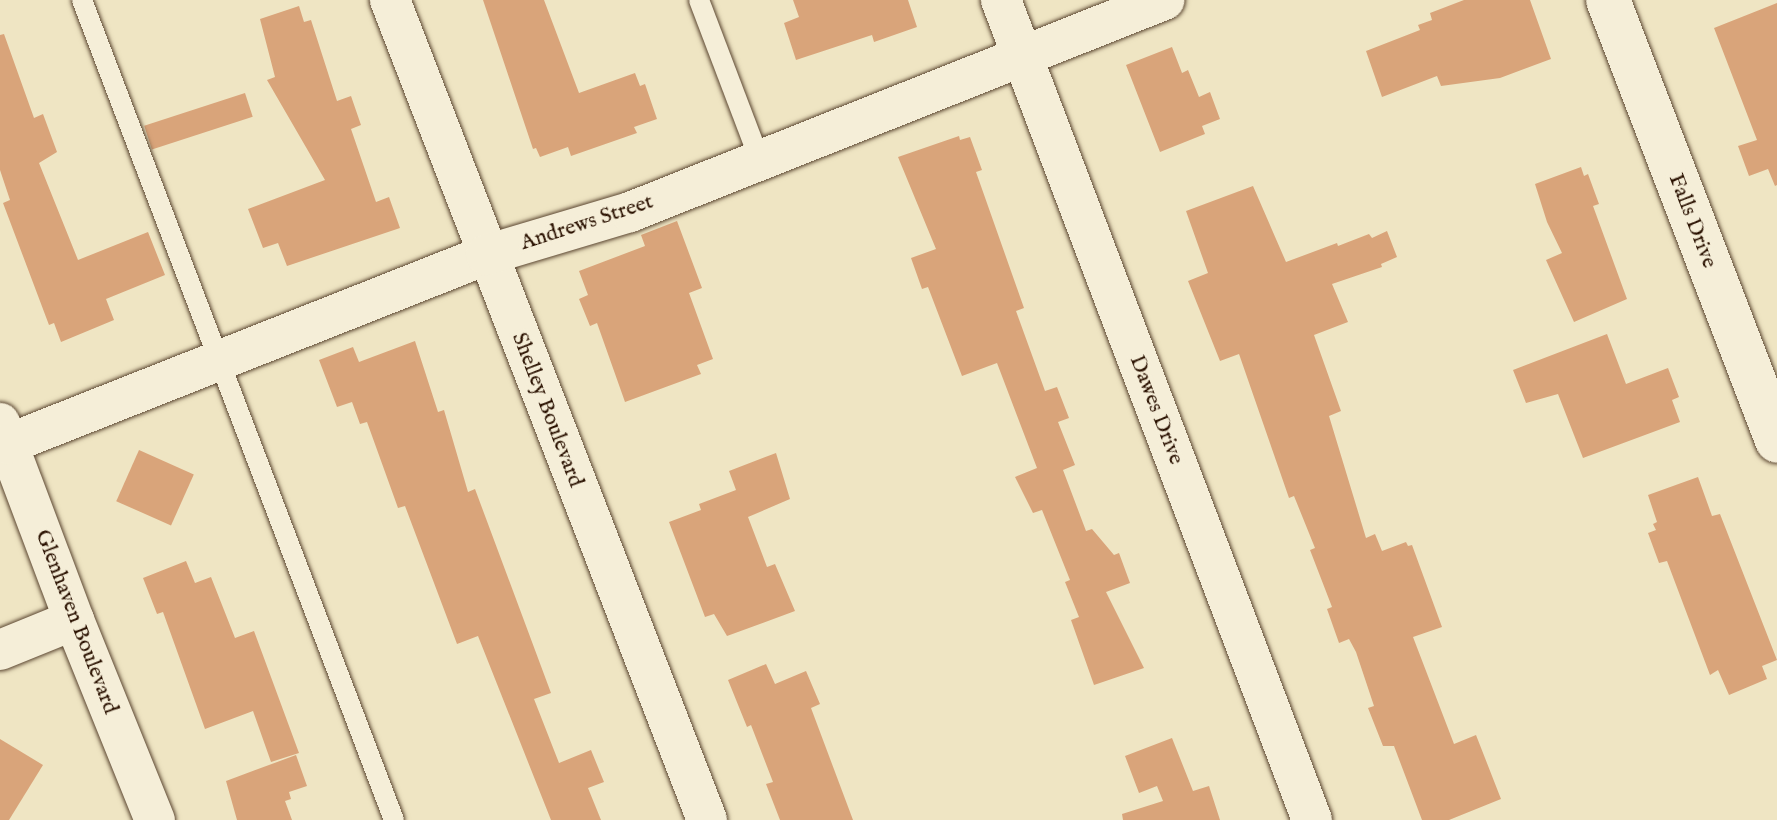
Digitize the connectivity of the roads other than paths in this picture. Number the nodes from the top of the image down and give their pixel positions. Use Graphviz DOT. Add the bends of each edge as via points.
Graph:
graph roads {
  1 [pos="82,0"];
  2 [pos="390,0"];
  3 [pos="699,0"];
  4 [pos="1001,0"];
  5 [pos="1164,0"];
  6 [pos="1608,0"];
  7 [pos="1022,55"];
  8 [pos="760,161"];
  9 [pos="486,255"];
  10 [pos="219,359"];
  11 [pos="4,433"];
  12 [pos="1777,441"];
  13 [pos="74,620"];
  14 [pos="0,650"];
  15 [pos="155,820"];
  16 [pos="394,820"];
  17 [pos="707,820"];
  18 [pos="1312,820"];
  1 -- 10 [label="lane"];
  2 -- 9 [label="street, Shelley Boulevard"];
  3 -- 8 [label="lane"];
  4 -- 7 [label="street, Dawes Drive"];
  5 -- 7 [label="street, Andrews Street"];
  6 -- 12 [label="street, Falls Drive"];
  7 -- 8 [label="street, Andrews Street"];
  7 -- 18 [label="street, Dawes Drive"];
  8 -- 9 [label="street, Andrews Street" via="630,212"];
  9 -- 10 [label="street, Andrews Street"];
  9 -- 17 [label="street, Shelley Boulevard"];
  10 -- 11 [label="street, Andrews Street"];
  10 -- 16 [label="lane"];
  11 -- 13 [label="street, Glenhaven Boulevard"];
  13 -- 14 [label="street"];
  13 -- 15 [label="street, Glenhaven Boulevard"];
}
